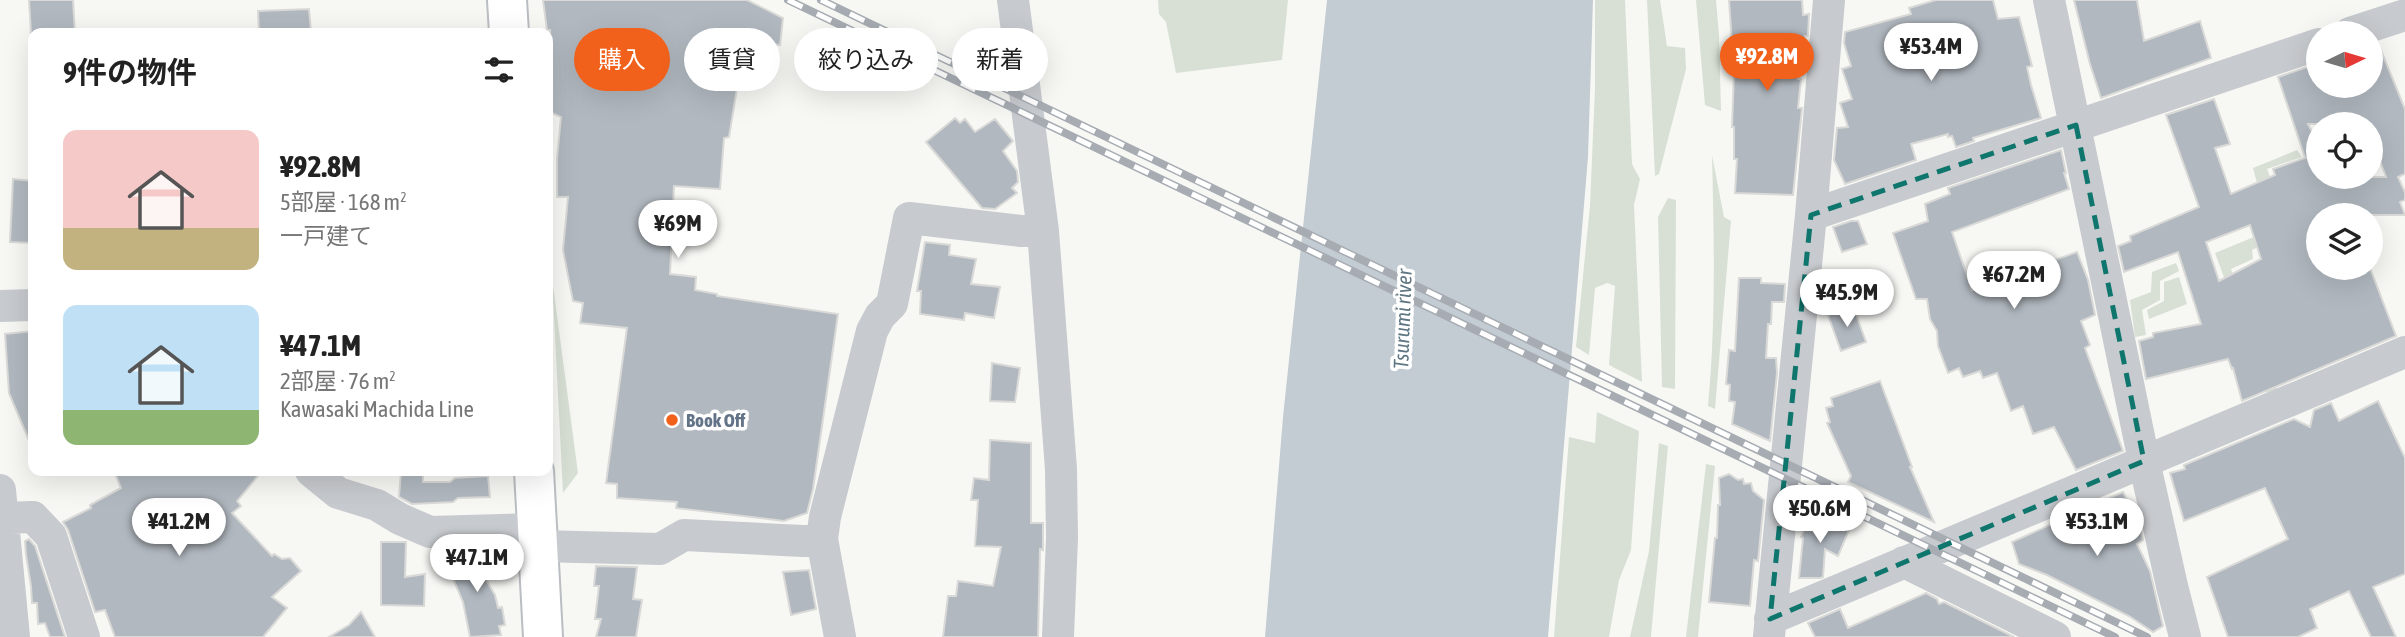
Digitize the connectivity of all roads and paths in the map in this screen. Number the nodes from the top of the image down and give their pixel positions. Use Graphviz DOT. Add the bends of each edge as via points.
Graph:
graph roads {
  1 [pos="507,0"];
  2 [pos="1013,0"];
  3 [pos="1829,0"];
  4 [pos="2049,0"];
  5 [pos="2405,15"];
  6 [pos="2384,22"];
  7 [pos="509,28"];
  8 [pos="2306,48"];
  9 [pos="2076,125"];
  10 [pos="1811,215"];
  11 [pos="1043,231"];
  12 [pos="28,305"];
  13 [pos="0,306"];
  14 [pos="2405,352"];
  15 [pos="2144,461"];
  16 [pos="317,476"];
  17 [pos="534,476"];
  18 [pos="1,504"];
  19 [pos="537,537"];
  20 [pos="822,539"];
  21 [pos="1904,562"];
  22 [pos="1769,628"];
  23 [pos="14,637"];
  24 [pos="84,637"];
  25 [pos="543,637"];
  26 [pos="840,637"];
  27 [pos="1058,637"];
  28 [pos="2055,637"];
  29 [pos="2185,637"];
  1 -- 7 [label="main road"];
  2 -- 11 [label="street"];
  3 -- 10 [label="street"];
  4 -- 9 [label="street"];
  5 -- 6 [label="street"];
  8 -- 9 [label="street"];
  9 -- 10 [label="street"];
  9 -- 15 [label="street"];
  10 -- 22 [label="street"];
  11 -- 20 [label="street" via="909,218 892,304 872,331"];
  11 -- 27 [label="street" via="1062,506"];
  12 -- 13 [label="street"];
  14 -- 15 [label="street"];
  15 -- 21 [label="street"];
  15 -- 29 [label="street"];
  16 -- 19 [label="street" via="338,493 377,505 430,532"];
  17 -- 19 [label="main road"];
  18 -- 23 [label="street"];
  18 -- 24 [label="street" via="33,517 51,536"];
  19 -- 20 [label="street" via="660,549 684,535"];
  19 -- 25 [label="main road"];
  20 -- 26 [label="street"];
  21 -- 22 [label="street"];
  21 -- 28 [label="street"];
}
